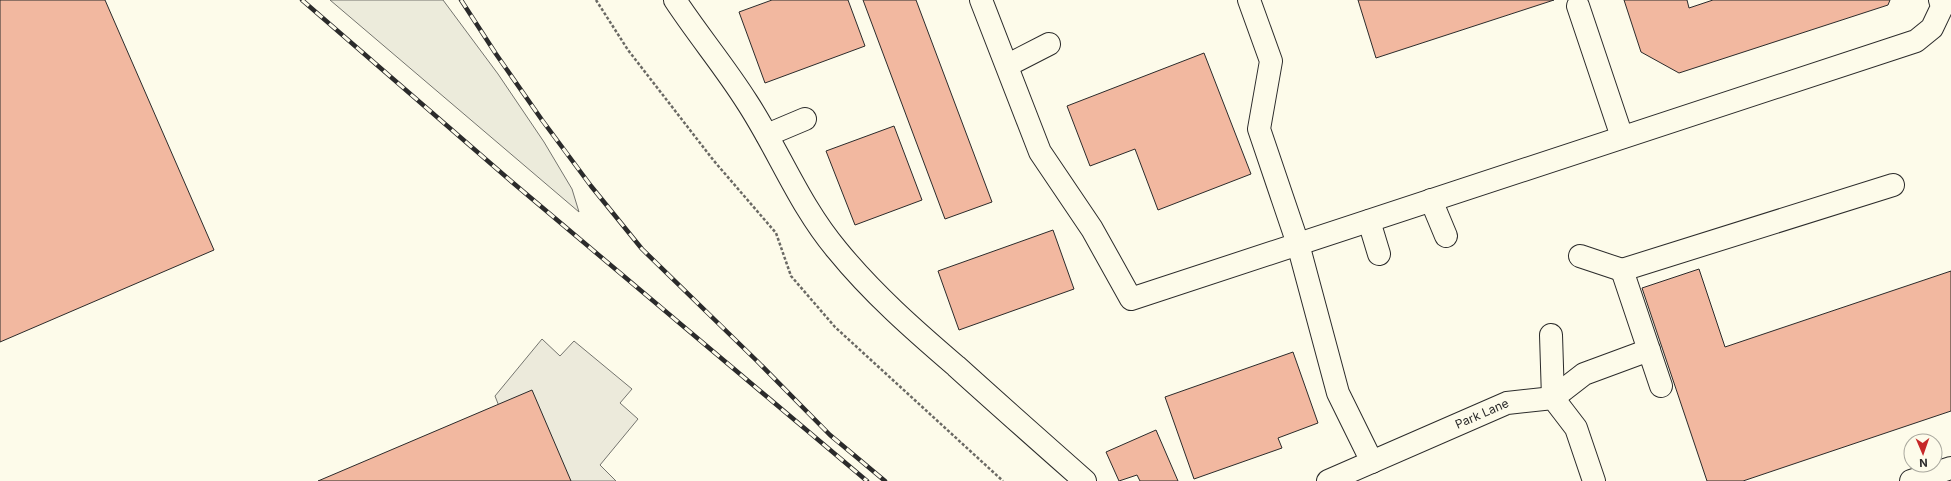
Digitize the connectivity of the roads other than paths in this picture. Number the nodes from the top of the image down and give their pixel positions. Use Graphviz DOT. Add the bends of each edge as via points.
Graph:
graph roads {
  1 [pos="981,0"];
  2 [pos="1249,0"];
  3 [pos="1940,0"];
  4 [pos="684,3"];
  5 [pos="1578,6"];
  6 [pos="1049,44"];
  7 [pos="1008,65"];
  8 [pos="805,119"];
  9 [pos="767,135"];
  10 [pos="1622,137"];
  11 [pos="1893,185"];
  12 [pos="1431,200"];
  13 [pos="1369,220"];
  14 [pos="1446,236"];
  15 [pos="1298,244"];
  16 [pos="1379,254"];
  17 [pos="1580,256"];
  18 [pos="1622,270"];
  19 [pos="1551,335"];
  20 [pos="1649,350"];
  21 [pos="1661,386"];
  22 [pos="1553,398"];
  23 [pos="1372,462"];
  24 [pos="1951,468"];
  25 [pos="1085,481"];
  26 [pos="1328,481"];
  27 [pos="1594,481"];
  28 [pos="1912,481"];
  1 -- 7 [label="street"];
  2 -- 15 [label="street" via="1271,61 1259,129"];
  3 -- 10 [label="street" via="1942,7 1932,28 1916,41"];
  4 -- 9 [label="street"];
  5 -- 10 [label="street"];
  6 -- 7 [label="street"];
  7 -- 15 [label="street" via="1040,152 1092,229 1132,299"];
  8 -- 9 [label="street"];
  9 -- 25 [label="street" via="794,188 818,226 863,280 899,316"];
  10 -- 12 [label="street"];
  11 -- 18 [label="street"];
  12 -- 13 [label="street"];
  12 -- 14 [label="street"];
  13 -- 15 [label="street"];
  13 -- 16 [label="street"];
  15 -- 23 [label="street" via="1338,393"];
  17 -- 18 [label="street"];
  18 -- 20 [label="street"];
  19 -- 22 [label="street"];
  20 -- 21 [label="street"];
  20 -- 22 [label="street" via="1584,374"];
  22 -- 23 [label="street, Park Lane" via="1507,403"];
  22 -- 27 [label="street" via="1576,428"];
  23 -- 26 [label="street, Park Lane"];
  24 -- 28 [label="street"];
}
